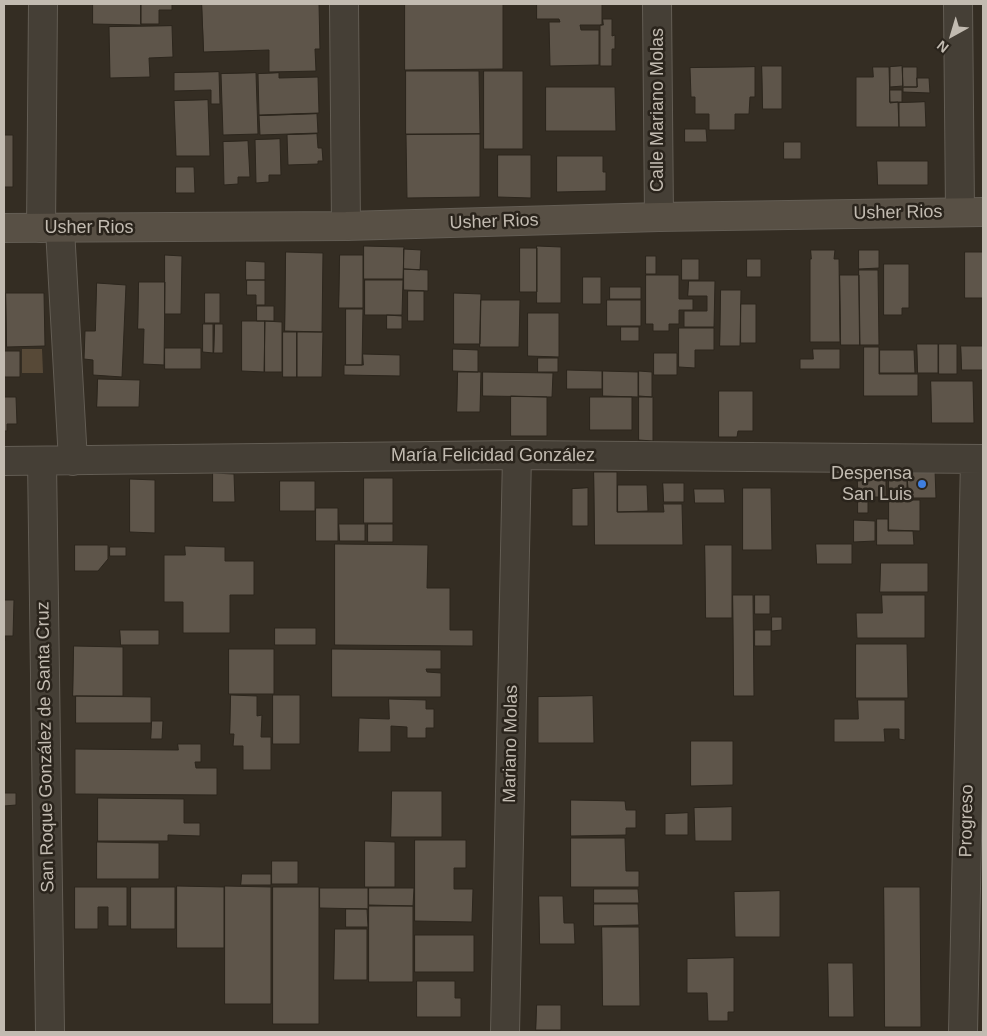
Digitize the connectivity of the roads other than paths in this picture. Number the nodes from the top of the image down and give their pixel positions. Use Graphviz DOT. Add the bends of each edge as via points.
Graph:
graph roads {
  1 [pos="43,4"];
  2 [pos="344,4"];
  3 [pos="657,4"];
  4 [pos="958,4"];
  5 [pos="972,212"];
  6 [pos="659,217"];
  7 [pos="346,226"];
  8 [pos="4,228"];
  9 [pos="51,228"];
  10 [pos="517,455"];
  11 [pos="979,459"];
  12 [pos="4,461"];
  13 [pos="42,461"];
  14 [pos="73,461"];
  15 [pos="50,1032"];
  16 [pos="505,1032"];
  17 [pos="963,1032"];
  1 -- 9 [label="street"];
  2 -- 7 [label="street"];
  3 -- 6 [label="street, Calle Mariano Molas"];
  4 -- 5 [label="street"];
  5 -- 6 [label="street, Usher Rios"];
  6 -- 7 [label="street, Usher Rios"];
  7 -- 9 [label="street, Usher Rios"];
  8 -- 9 [label="street, Usher Rios"];
  9 -- 14 [label="street"];
  10 -- 11 [label="street, María Felicidad González"];
  10 -- 14 [label="street, María Felicidad González"];
  10 -- 16 [label="street, Mariano Molas"];
  11 -- 17 [label="street, Progreso"];
  12 -- 13 [label="street, María Felicidad González"];
  13 -- 14 [label="street, María Felicidad González"];
  13 -- 15 [label="street, San Roque González de Santa Cruz"];
}
